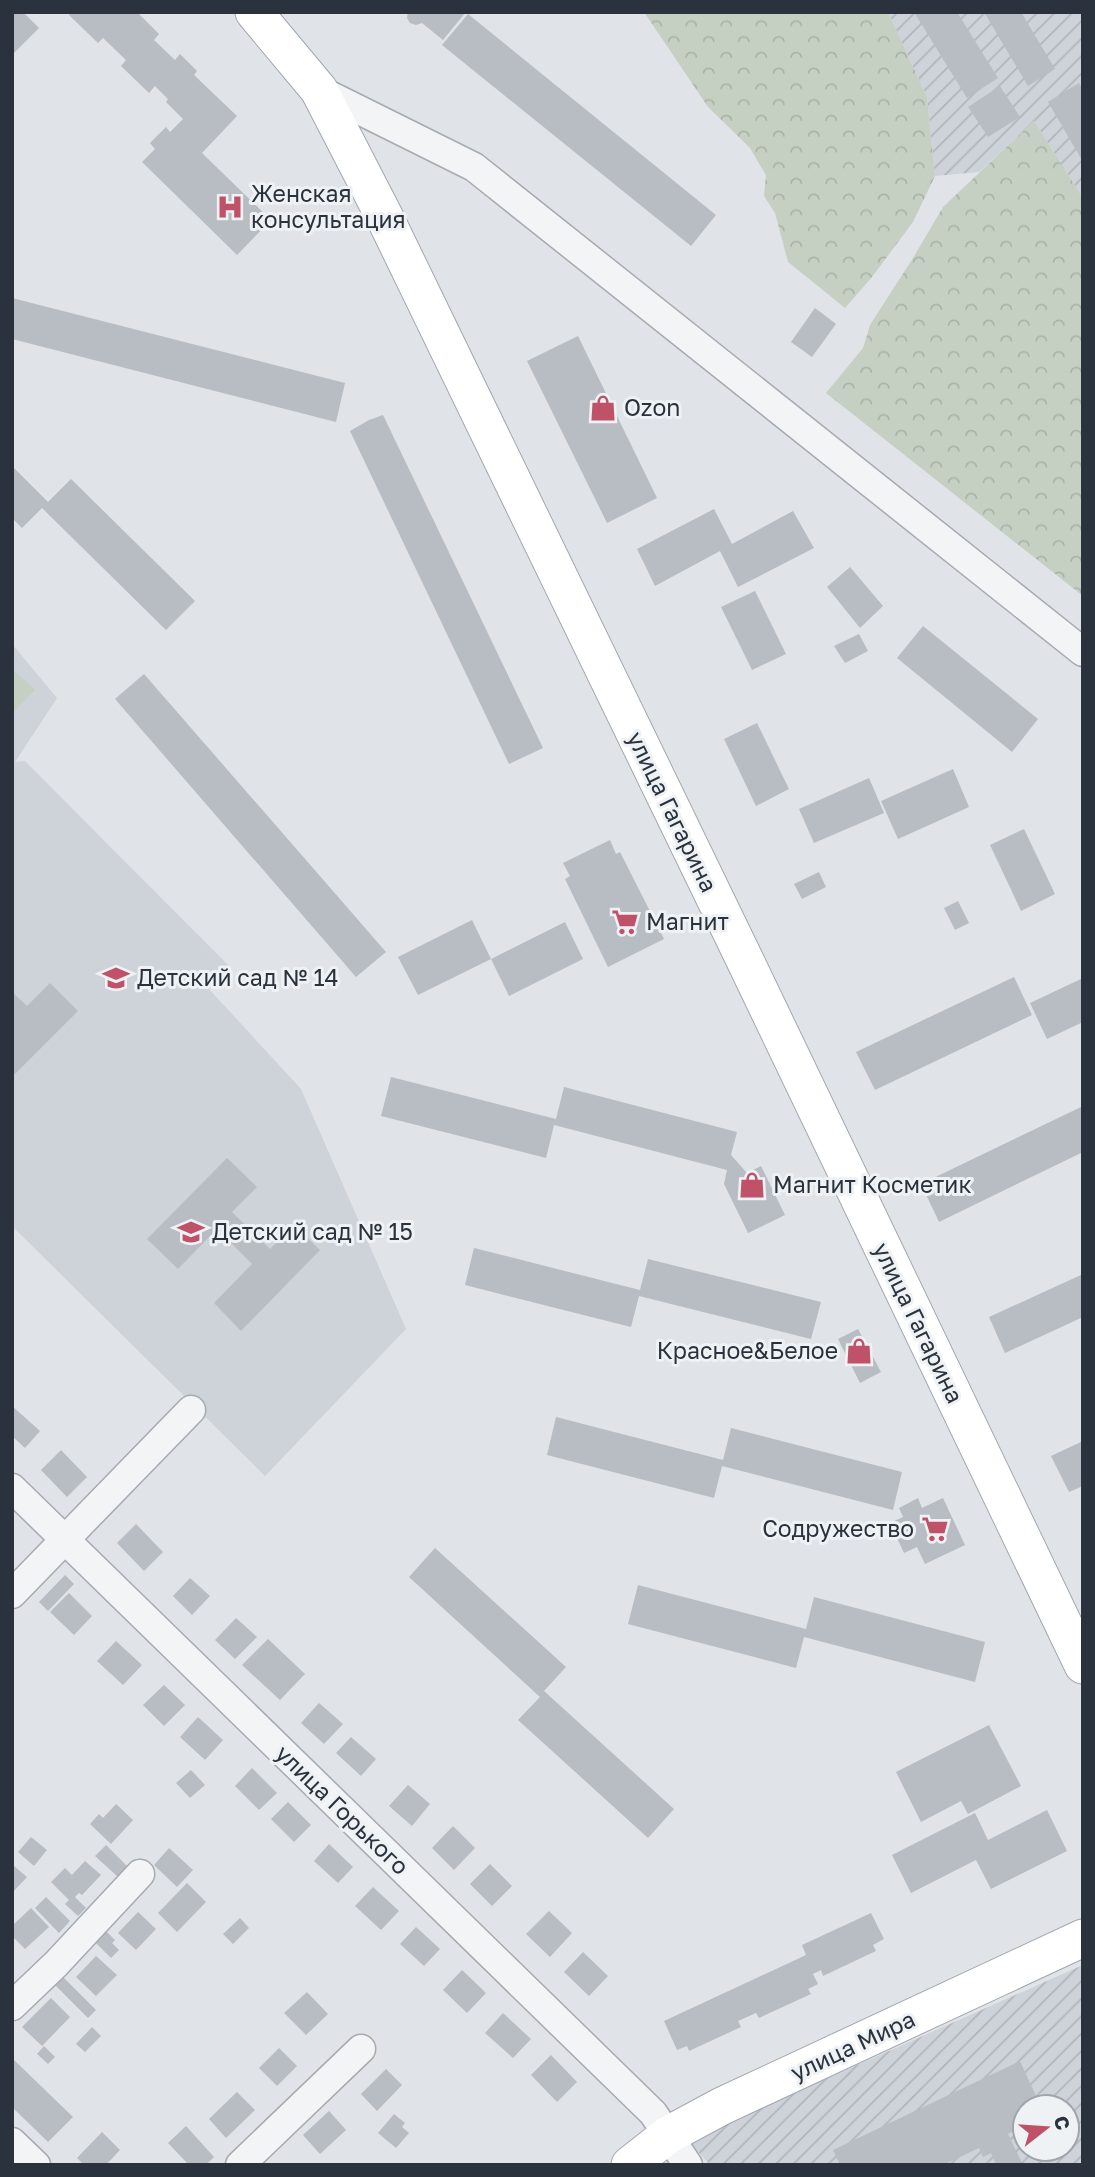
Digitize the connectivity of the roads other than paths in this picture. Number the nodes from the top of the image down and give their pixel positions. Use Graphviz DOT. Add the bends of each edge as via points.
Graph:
graph roads {
  1 [pos="254,12"];
  2 [pos="319,90"];
  3 [pos="1083,652"];
  4 [pos="191,1410"];
  5 [pos="12,1488"];
  6 [pos="65,1538"];
  7 [pos="12,1594"];
  8 [pos="1083,1665"];
  9 [pos="140,1874"];
  10 [pos="1083,1938"];
  11 [pos="12,2006"];
  12 [pos="361,2049"];
  13 [pos="12,2142"];
  14 [pos="678,2150"];
  15 [pos="36,2165"];
  16 [pos="240,2165"];
  17 [pos="630,2165"];
  1 -- 2 [label="main road, улица Гагарина"];
  2 -- 3 [label="street" via="474,167"];
  2 -- 8 [label="main road, улица Гагарина" via="732,933"];
  4 -- 6 [label="street"];
  5 -- 6 [label="street, улица Горького"];
  6 -- 7 [label="street"];
  6 -- 14 [label="street, улица Горького" via="621,2080 653,2113"];
  9 -- 11 [label="street"];
  10 -- 14 [label="main road, улица Мира" via="722,2106"];
  12 -- 16 [label="street"];
  13 -- 15 [label="street"];
  14 -- 17 [label="main road, улица Мира"];
}
